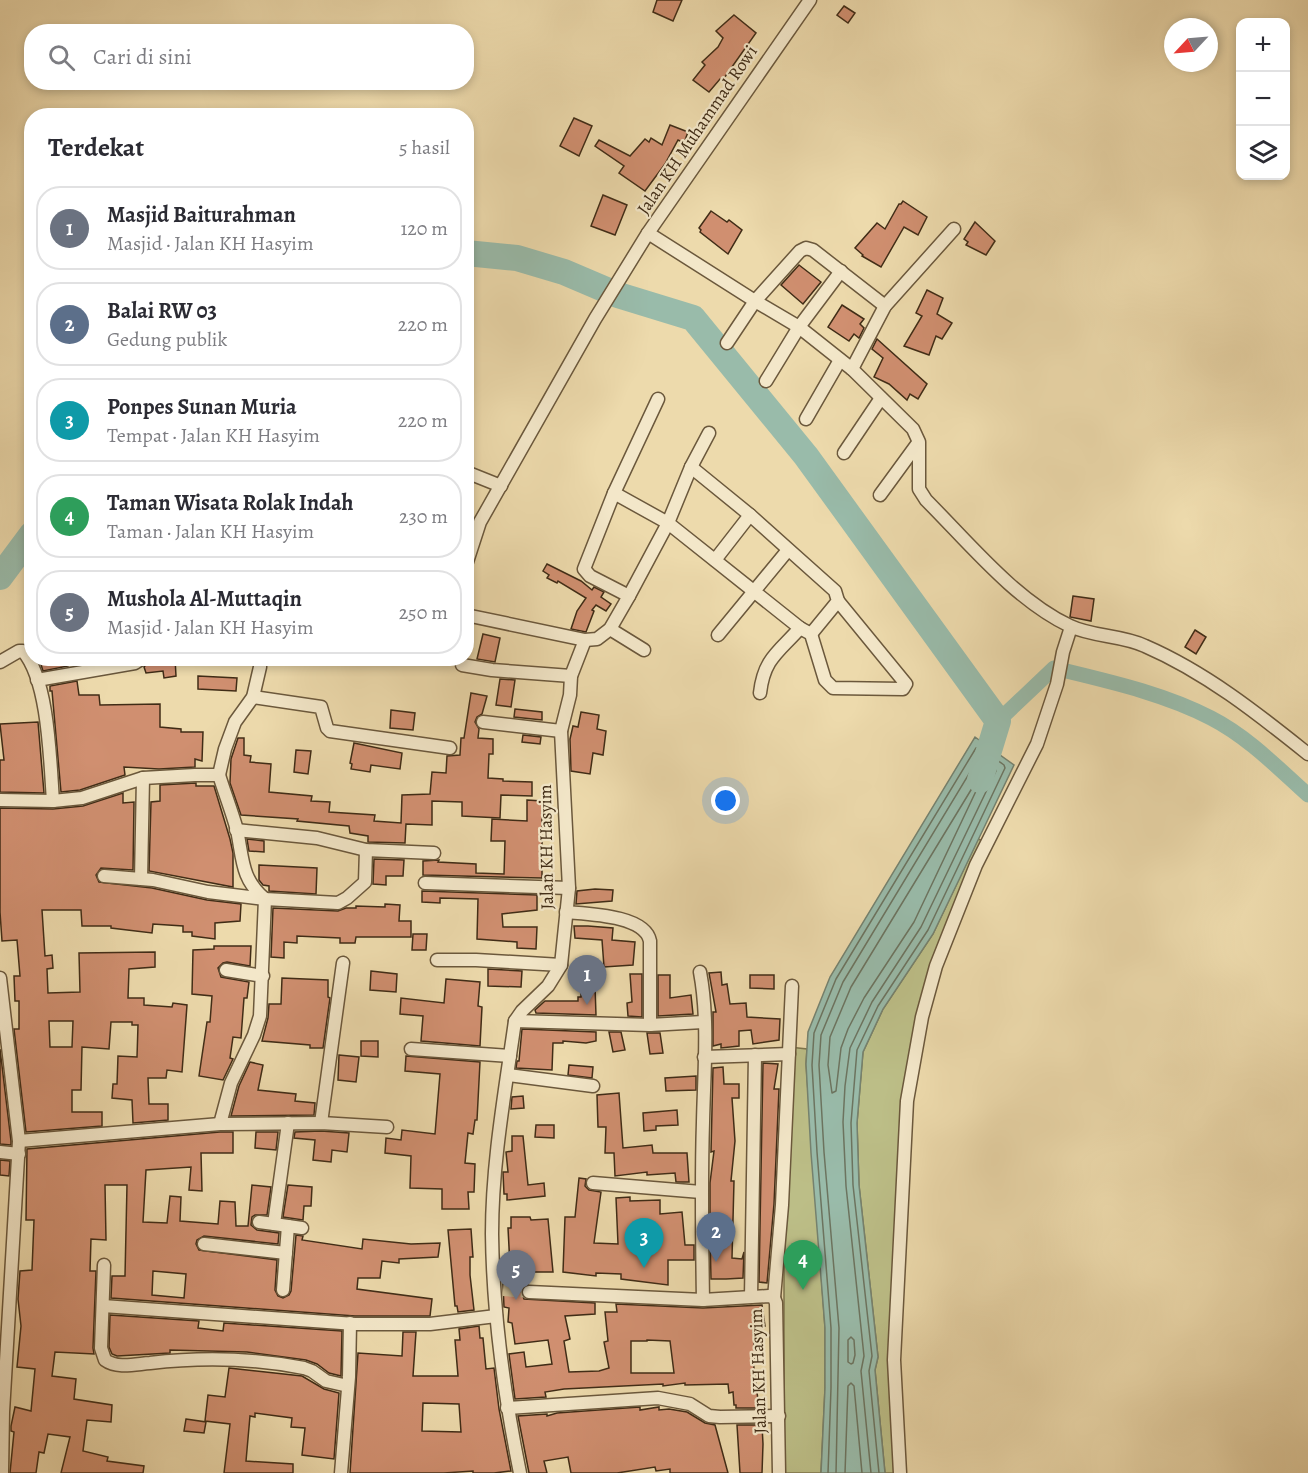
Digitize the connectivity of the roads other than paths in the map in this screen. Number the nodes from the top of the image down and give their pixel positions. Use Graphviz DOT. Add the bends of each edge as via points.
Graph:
graph roads {
  1 [pos="810,0"];
  2 [pos="954,229"];
  3 [pos="648,233"];
  4 [pos="841,271"];
  5 [pos="755,301"];
  6 [pos="885,306"];
  7 [pos="799,327"];
  8 [pos="727,343"];
  9 [pos="840,360"];
  10 [pos="852,369"];
  11 [pos="766,381"];
  12 [pos="881,398"];
  13 [pos="658,399"];
  14 [pos="806,419"];
  15 [pos="709,433"];
  16 [pos="919,442"];
  17 [pos="843,453"];
  18 [pos="691,467"];
  19 [pos="474,475"];
  20 [pos="501,486"];
  21 [pos="614,493"];
  22 [pos="880,495"];
  23 [pos="750,515"];
  24 [pos="668,523"];
  25 [pos="474,540"];
  26 [pos="788,550"];
  27 [pos="716,560"];
  28 [pos="754,590"];
  29 [pos="630,596"];
  30 [pos="838,601"];
  31 [pos="474,617"];
  32 [pos="1071,627"];
  33 [pos="610,629"];
  34 [pos="806,631"];
  35 [pos="718,635"];
  36 [pos="585,640"];
  37 [pos="644,650"];
  38 [pos="24,652"];
  39 [pos="0,662"];
  40 [pos="31,666"];
  41 [pos="83,666"];
  42 [pos="260,666"];
  43 [pos="468,666"];
  44 [pos="571,676"];
  45 [pos="37,680"];
  46 [pos="760,693"];
  47 [pos="253,697"];
  48 [pos="483,722"];
  49 [pos="561,731"];
  50 [pos="450,748"];
  51 [pos="1308,754"];
  52 [pos="219,775"];
  53 [pos="143,778"];
  54 [pos="0,800"];
  55 [pos="53,801"];
  56 [pos="236,830"];
  57 [pos="366,850"];
  58 [pos="434,853"];
  59 [pos="104,876"];
  60 [pos="141,879"];
  61 [pos="425,883"];
  62 [pos="568,888"];
  63 [pos="265,899"];
  64 [pos="566,912"];
  65 [pos="436,960"];
  66 [pos="343,963"];
  67 [pos="561,965"];
  68 [pos="226,970"];
  69 [pos="700,972"];
  70 [pos="263,976"];
  71 [pos="0,978"];
  72 [pos="792,986"];
  73 [pos="515,1022"];
  74 [pos="704,1023"];
  75 [pos="650,1024"];
  76 [pos="411,1049"];
  77 [pos="789,1054"];
  78 [pos="755,1055"];
  79 [pos="510,1056"];
  80 [pos="704,1057"];
  81 [pos="508,1075"];
  82 [pos="593,1086"];
  83 [pos="288,1123"];
  84 [pos="321,1123"];
  85 [pos="220,1124"];
  86 [pos="387,1127"];
  87 [pos="19,1141"];
  88 [pos="0,1152"];
  89 [pos="19,1154"];
  90 [pos="593,1183"];
  91 [pos="701,1192"];
  92 [pos="259,1222"];
  93 [pos="274,1224"];
  94 [pos="288,1226"];
  95 [pos="302,1228"];
  96 [pos="204,1244"];
  97 [pos="286,1253"];
  98 [pos="104,1265"];
  99 [pos="283,1290"];
  100 [pos="529,1292"];
  101 [pos="751,1297"];
  102 [pos="774,1298"];
  103 [pos="703,1300"];
  104 [pos="103,1305"];
  105 [pos="496,1316"];
  106 [pos="350,1323"];
  107 [pos="3,1330"];
  108 [pos="348,1386"];
  109 [pos="507,1408"];
  110 [pos="779,1416"];
  111 [pos="2,1473"];
  112 [pos="341,1473"];
  113 [pos="520,1473"];
  114 [pos="779,1473"];
  115 [pos="900,1473"];
  1 -- 3 [label="street, Jalan KH Muhammad Rowi"];
  2 -- 6 [label="street"];
  3 -- 5 [label="street, Jalan KH Muhammad Rowi"];
  3 -- 20 [label="street"];
  4 -- 5 [label="street" via="806,248"];
  4 -- 6 [label="street"];
  4 -- 7 [label="street"];
  5 -- 7 [label="street, Jalan KH Muhammad Rowi"];
  5 -- 8 [label="street"];
  6 -- 10 [label="street"];
  7 -- 9 [label="street, Jalan KH Muhammad Rowi"];
  7 -- 11 [label="street"];
  9 -- 10 [label="street, Jalan KH Muhammad Rowi"];
  9 -- 14 [label="street"];
  10 -- 12 [label="street, Jalan KH Muhammad Rowi"];
  12 -- 16 [label="street, Jalan KH Muhammad Rowi" via="913,429"];
  12 -- 17 [label="street"];
  13 -- 21 [label="street"];
  15 -- 18 [label="street"];
  16 -- 22 [label="street"];
  16 -- 32 [label="street" via="919,489 926,500 1018,593"];
  18 -- 23 [label="street"];
  18 -- 24 [label="street"];
  19 -- 20 [label="street"];
  20 -- 25 [label="street"];
  21 -- 24 [label="street"];
  21 -- 29 [label="street" via="585,571"];
  23 -- 26 [label="street"];
  23 -- 27 [label="street"];
  24 -- 27 [label="street"];
  24 -- 29 [label="street"];
  26 -- 28 [label="street"];
  26 -- 30 [label="street" via="831,587"];
  27 -- 28 [label="street"];
  28 -- 34 [label="street"];
  28 -- 35 [label="street"];
  29 -- 33 [label="street"];
  30 -- 34 [label="street"];
  30 -- 34 [label="street" via="905,687 898,690 829,685"];
  31 -- 36 [label="street"];
  32 -- 51 [label="street" via="1143,645 1197,672"];
  32 -- 115 [label="street" via="1037,744 976,866 936,966 922,1017 907,1101 894,1360"];
  33 -- 36 [label="street" via="597,639"];
  33 -- 37 [label="street"];
  34 -- 46 [label="street" via="767,664"];
  36 -- 44 [label="street, Jalan KH Hasyim"];
  38 -- 39 [label="street" via="19,651"];
  40 -- 45 [label="street"];
  41 -- 45 [label="street"];
  42 -- 47 [label="street"];
  43 -- 44 [label="street"];
  44 -- 49 [label="street, Jalan KH Hasyim"];
  45 -- 55 [label="street" via="46,715"];
  47 -- 50 [label="street" via="321,707 330,730"];
  47 -- 52 [label="street" via="235,722"];
  48 -- 49 [label="street"];
  49 -- 62 [label="street, Jalan KH Hasyim"];
  52 -- 53 [label="street"];
  52 -- 56 [label="street"];
  53 -- 55 [label="street" via="82,798"];
  53 -- 60 [label="street"];
  54 -- 55 [label="street"];
  56 -- 57 [label="street" via="317,838"];
  56 -- 63 [label="street" via="248,881"];
  57 -- 58 [label="street"];
  57 -- 63 [label="street" via="365,882 343,901"];
  59 -- 60 [label="street"];
  60 -- 63 [label="street"];
  61 -- 62 [label="street"];
  62 -- 64 [label="street, Jalan KH Hasyim"];
  63 -- 70 [label="street"];
  64 -- 67 [label="street, Jalan KH Hasyim"];
  64 -- 75 [label="street" via="612,916 646,931 650,941"];
  65 -- 67 [label="street"];
  66 -- 84 [label="street"];
  67 -- 73 [label="street, Jalan KH Hasyim" via="548,986"];
  68 -- 70 [label="street"];
  69 -- 74 [label="street"];
  70 -- 85 [label="street" via="260,1016 231,1083"];
  71 -- 87 [label="street"];
  72 -- 77 [label="street"];
  73 -- 75 [label="street"];
  73 -- 79 [label="street"];
  74 -- 75 [label="street"];
  74 -- 80 [label="street"];
  76 -- 79 [label="street"];
  77 -- 78 [label="street"];
  77 -- 102 [label="street"];
  78 -- 80 [label="street"];
  78 -- 101 [label="street"];
  79 -- 81 [label="street"];
  80 -- 91 [label="street"];
  81 -- 82 [label="street"];
  81 -- 105 [label="street" via="492,1234 500,1290"];
  83 -- 84 [label="street"];
  83 -- 85 [label="street"];
  83 -- 93 [label="street"];
  84 -- 86 [label="street"];
  85 -- 87 [label="street"];
  87 -- 89 [label="street"];
  88 -- 89 [label="street"];
  89 -- 107 [label="street"];
  90 -- 91 [label="street"];
  91 -- 103 [label="street"];
  92 -- 93 [label="street"];
  93 -- 94 [label="street"];
  94 -- 95 [label="street"];
  94 -- 97 [label="street"];
  96 -- 97 [label="street"];
  97 -- 99 [label="street"];
  98 -- 104 [label="street"];
  100 -- 103 [label="street, Jalan KH Hasyim"];
  101 -- 102 [label="street, Jalan KH Hasyim"];
  101 -- 103 [label="street, Jalan KH Hasyim"];
  102 -- 110 [label="street, Jalan KH Hasyim"];
  104 -- 106 [label="street"];
  104 -- 108 [label="street" via="101,1348 111,1365 202,1358 254,1361 304,1368 326,1381"];
  105 -- 106 [label="street" via="430,1324"];
  105 -- 109 [label="street"];
  106 -- 108 [label="street"];
  107 -- 111 [label="street"];
  108 -- 112 [label="street"];
  109 -- 110 [label="street" via="658,1398 690,1404 709,1416"];
  109 -- 113 [label="street"];
  110 -- 114 [label="street, Jalan KH Hasyim"];
}
